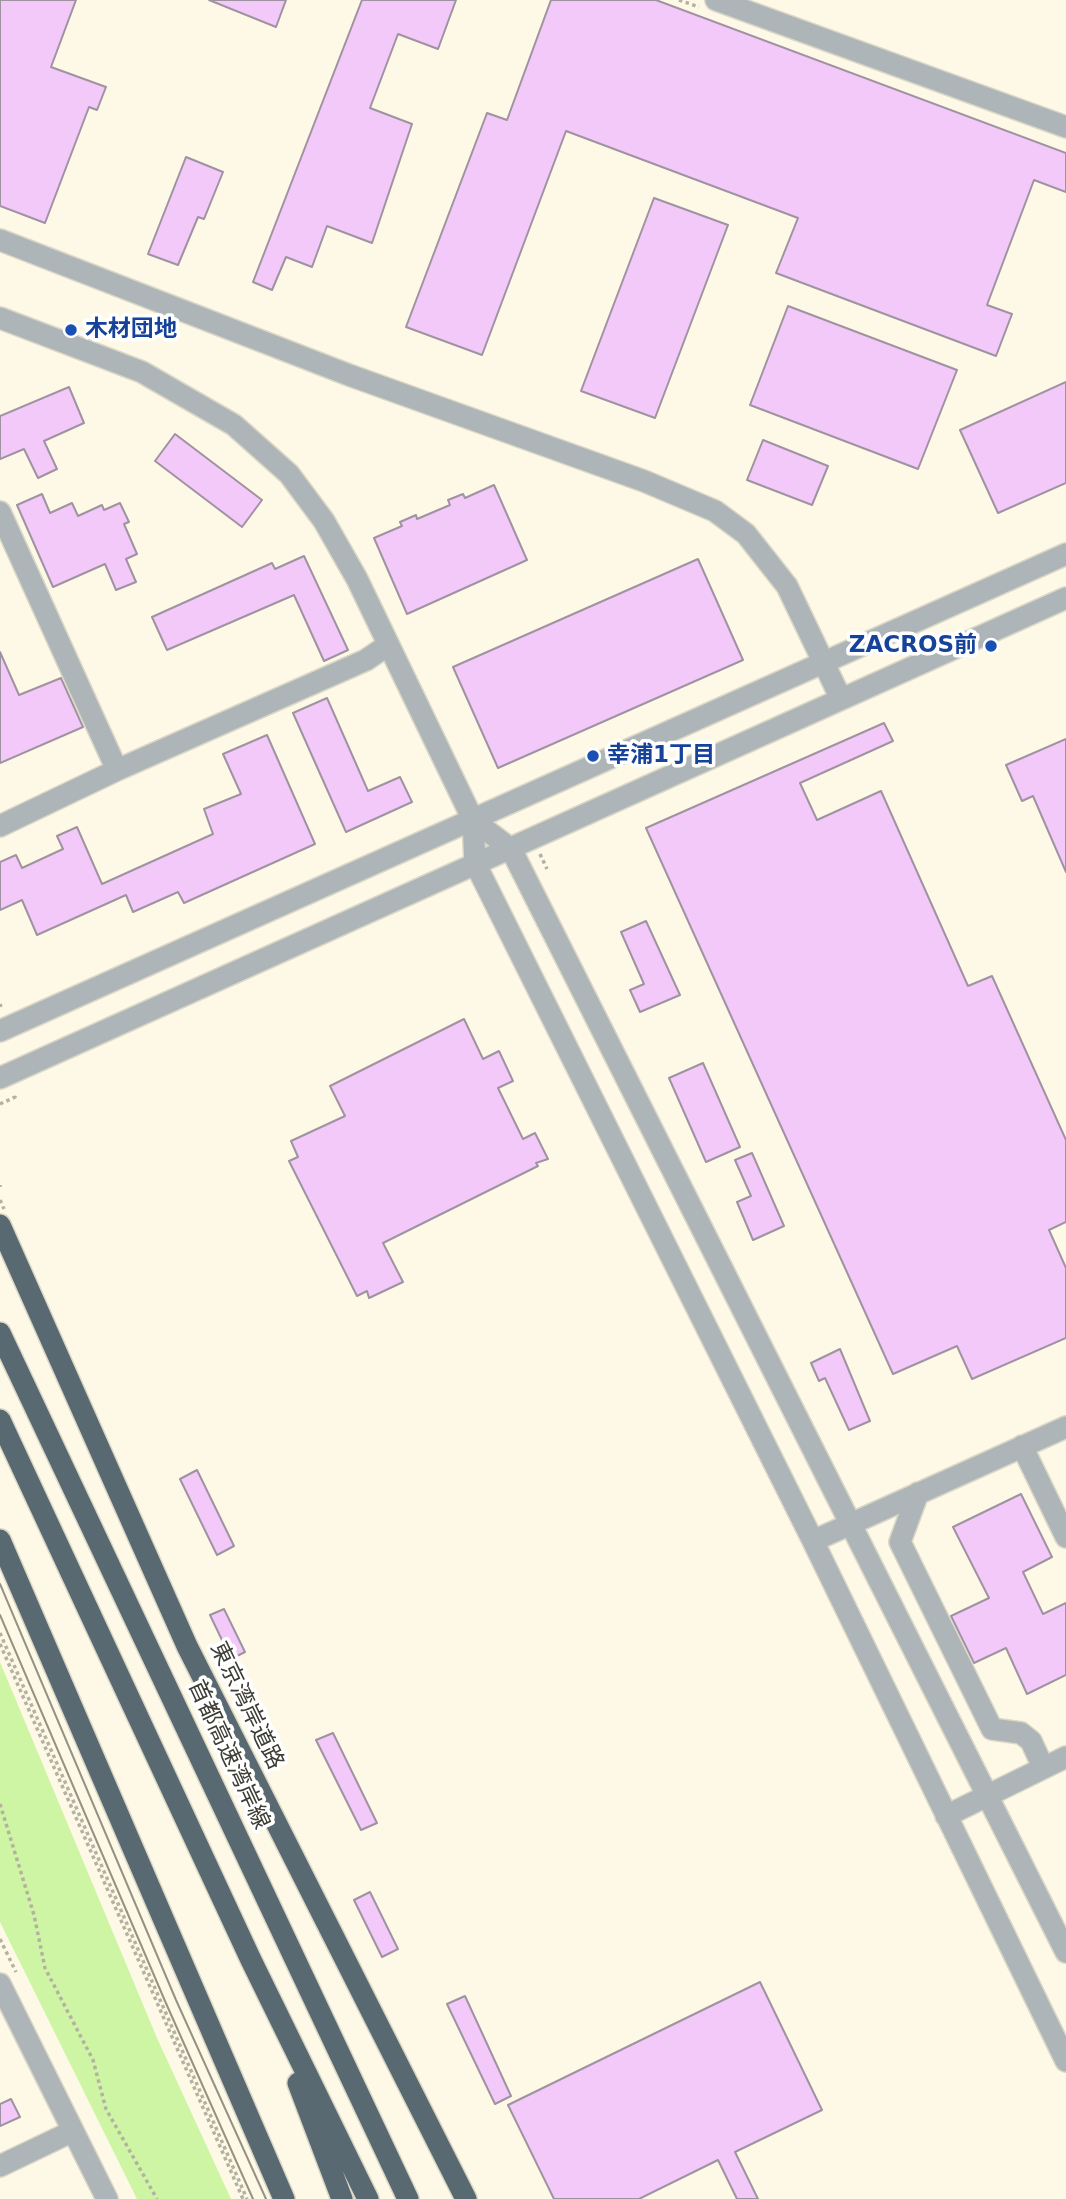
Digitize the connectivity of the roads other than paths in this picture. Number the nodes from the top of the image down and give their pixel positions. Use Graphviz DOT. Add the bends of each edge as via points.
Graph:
graph roads {
  1 [pos="716,0"];
  2 [pos="1066,127"];
  3 [pos="0,240"];
  4 [pos="0,318"];
  5 [pos="0,512"];
  6 [pos="1066,554"];
  7 [pos="1066,598"];
  8 [pos="388,645"];
  9 [pos="824,662"];
  10 [pos="841,699"];
  11 [pos="117,770"];
  12 [pos="473,820"];
  13 [pos="0,826"];
  14 [pos="511,849"];
  15 [pos="475,863"];
  16 [pos="0,1031"];
  17 [pos="9,1089"];
  18 [pos="0,1225"];
  19 [pos="0,1333"];
  20 [pos="0,1420"];
  21 [pos="1066,1427"];
  22 [pos="1022,1446"];
  23 [pos="918,1493"];
  24 [pos="852,1523"];
  25 [pos="1066,1537"];
  26 [pos="0,1540"];
  27 [pos="813,1541"];
  28 [pos="1066,1757"];
  29 [pos="1043,1768"];
  30 [pos="989,1795"];
  31 [pos="946,1816"];
  32 [pos="1066,1952"];
  33 [pos="251,1960"];
  34 [pos="0,1984"];
  35 [pos="1066,2061"];
  36 [pos="73,2131"];
  37 [pos="0,2166"];
  38 [pos="107,2199"];
  39 [pos="284,2199"];
  40 [pos="342,2199"];
  41 [pos="368,2199"];
  42 [pos="408,2199"];
  43 [pos="466,2199"];
  1 -- 2 [label="street"];
  3 -- 9 [label="street" via="715,511 746,534 787,586"];
  4 -- 8 [label="street" via="142,372 234,425 289,474 324,521"];
  5 -- 11 [label="street"];
  6 -- 9 [label="street"];
  7 -- 10 [label="street"];
  8 -- 11 [label="street" via="366,660"];
  8 -- 12 [label="street"];
  9 -- 10 [label="street"];
  9 -- 12 [label="street"];
  10 -- 14 [label="street"];
  11 -- 13 [label="street"];
  12 -- 14 [label="street"];
  12 -- 15 [label="street"];
  12 -- 16 [label="street"];
  14 -- 15 [label="street"];
  14 -- 24 [label="street"];
  15 -- 17 [label="street"];
  15 -- 27 [label="street"];
  18 -- 43 [label="highway, 東京湾岸道路" via="187,1646"];
  19 -- 42 [label="highway, 首都高速湾岸線"];
  20 -- 33 [label="highway"];
  21 -- 22 [label="street"];
  22 -- 23 [label="street"];
  22 -- 25 [label="street"];
  23 -- 24 [label="street"];
  23 -- 29 [label="street" via="900,1542 992,1730 1021,1733 1031,1741"];
  24 -- 27 [label="street"];
  24 -- 30 [label="street"];
  26 -- 39 [label="highway"];
  27 -- 31 [label="street"];
  28 -- 29 [label="street"];
  29 -- 30 [label="street"];
  30 -- 31 [label="street"];
  30 -- 32 [label="street"];
  31 -- 35 [label="street"];
  33 -- 40 [label="highway"];
  33 -- 41 [label="highway"];
  34 -- 36 [label="street"];
  36 -- 37 [label="street"];
  36 -- 38 [label="street"];
}
